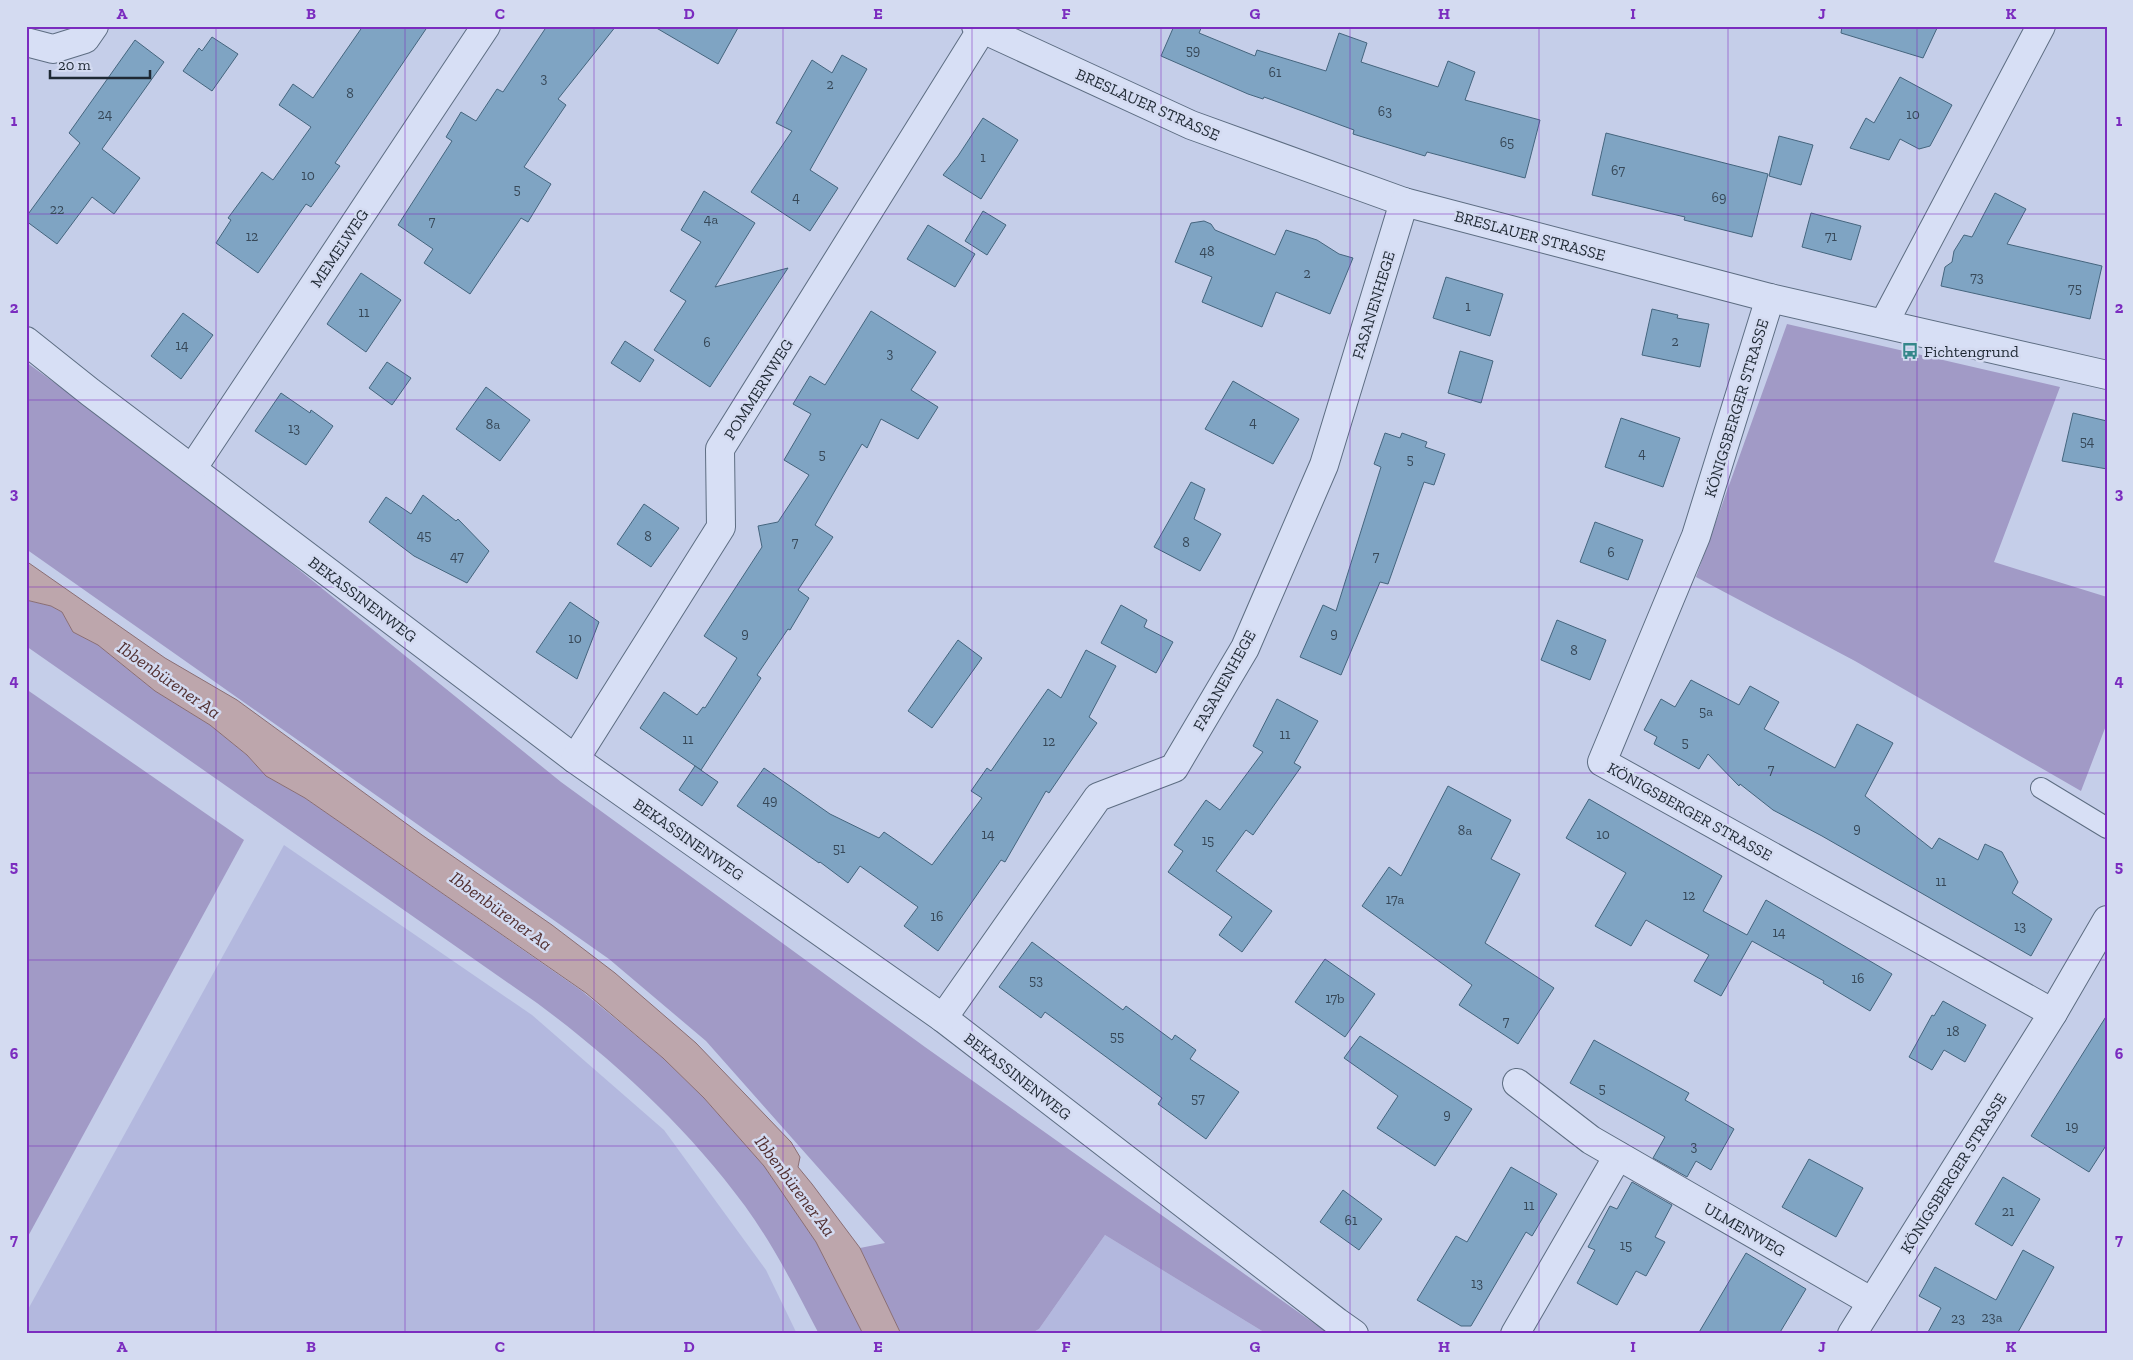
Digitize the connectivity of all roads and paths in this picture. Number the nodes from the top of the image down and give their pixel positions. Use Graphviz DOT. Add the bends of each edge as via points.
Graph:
graph roads {
  1 [pos="94,26"];
  2 [pos="486,26"];
  3 [pos="2041,26"];
  4 [pos="979,28"];
  5 [pos="26,42"];
  6 [pos="1404,202"];
  7 [pos="1770,298"];
  8 [pos="1884,323"];
  9 [pos="26,342"];
  10 [pos="2107,375"];
  11 [pos="192,469"];
  12 [pos="575,759"];
  13 [pos="2041,788"];
  14 [pos="2107,828"];
  15 [pos="2107,920"];
  16 [pos="2053,1013"];
  17 [pos="943,1018"];
  18 [pos="1517,1082"];
  19 [pos="1618,1156"];
  20 [pos="1872,1302"];
  21 [pos="1853,1333"];
  22 [pos="1354,1334"];
  23 [pos="1515,1334"];
  1 -- 5 [label="street" via="85,39 53,49"];
  2 -- 11 [label="street, MEMELWEG"];
  3 -- 8 [label="street"];
  4 -- 6 [label="street, BRESLAUER STRASSE" via="1192,125"];
  4 -- 12 [label="street, POMMERNWEG" via="720,449 721,527"];
  6 -- 7 [label="street, BRESLAUER STRASSE"];
  6 -- 17 [label="street, FASANENHEGE" via="1324,465 1245,648 1174,768 1098,798"];
  7 -- 8 [label="street, BRESLAUER STRASSE"];
  7 -- 16 [label="street, KÖNIGSBERGER STRASSE" via="1696,536 1602,762"];
  8 -- 10 [label="street, BRESLAUER STRASSE"];
  9 -- 11 [label="street, BEKASSINENWEG"];
  11 -- 12 [label="street, BEKASSINENWEG"];
  12 -- 17 [label="street, BEKASSINENWEG"];
  13 -- 14 [label="lane"];
  15 -- 16 [label="street, KÖNIGSBERGER STRASSE"];
  16 -- 20 [label="street, KÖNIGSBERGER STRASSE"];
  17 -- 22 [label="street, BEKASSINENWEG"];
  18 -- 19 [label="street, ULMENWEG" via="1591,1140"];
  19 -- 20 [label="street, ULMENWEG"];
  19 -- 23 [label="street"];
  20 -- 21 [label="street, KÖNIGSBERGER STRASSE"];
}
